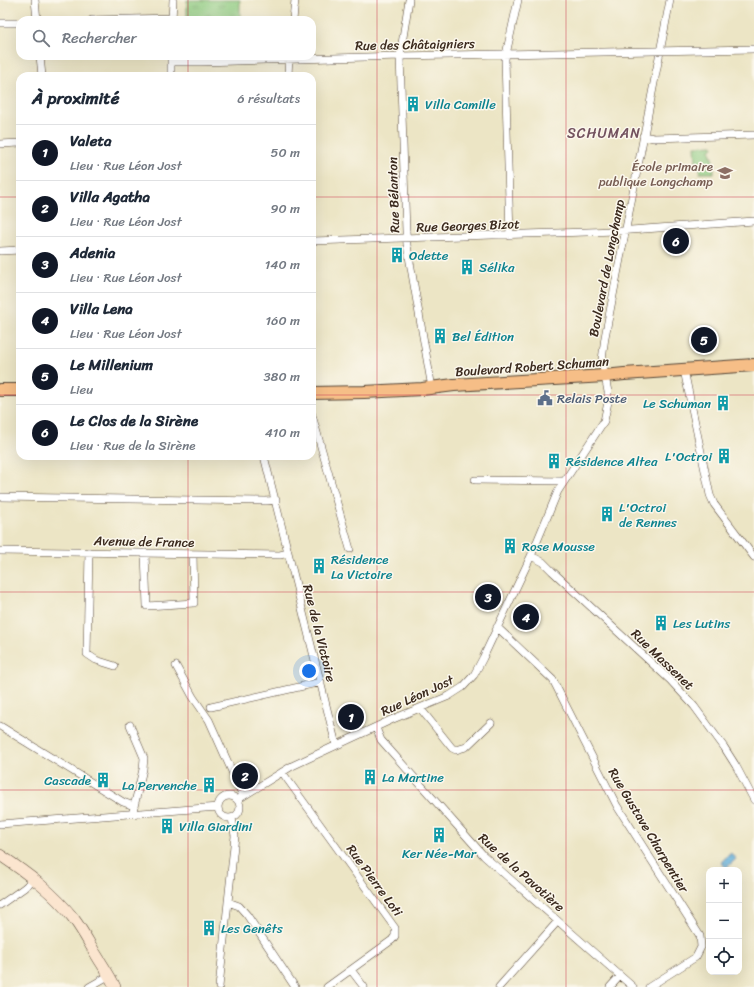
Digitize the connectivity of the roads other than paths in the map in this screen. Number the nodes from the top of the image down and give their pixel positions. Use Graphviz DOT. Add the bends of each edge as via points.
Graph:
graph roads {
  1 [pos="34,0"];
  2 [pos="173,0"];
  3 [pos="295,0"];
  4 [pos="409,0"];
  5 [pos="518,0"];
  6 [pos="670,0"];
  7 [pos="36,16"];
  8 [pos="172,16"];
  9 [pos="293,16"];
  10 [pos="0,23"];
  11 [pos="16,23"];
  12 [pos="754,49"];
  13 [pos="660,51"];
  14 [pos="506,54"];
  15 [pos="400,56"];
  16 [pos="316,58"];
  17 [pos="40,60"];
  18 [pos="171,60"];
  19 [pos="181,60"];
  20 [pos="246,60"];
  21 [pos="289,60"];
  22 [pos="42,72"];
  23 [pos="171,72"];
  24 [pos="288,72"];
  25 [pos="754,135"];
  26 [pos="643,136"];
  27 [pos="16,143"];
  28 [pos="0,144"];
  29 [pos="754,221"];
  30 [pos="625,230"];
  31 [pos="510,236"];
  32 [pos="407,238"];
  33 [pos="316,241"];
  34 [pos="0,250"];
  35 [pos="16,250"];
  36 [pos="754,365"];
  37 [pos="684,370"];
  38 [pos="605,376"];
  39 [pos="432,388"];
  40 [pos="0,390"];
  41 [pos="16,390"];
  42 [pos="316,393"];
  43 [pos="316,429"];
  44 [pos="265,460"];
  45 [pos="475,480"];
  46 [pos="564,481"];
  47 [pos="0,497"];
  48 [pos="276,500"];
  49 [pos="350,550"];
  50 [pos="0,551"];
  51 [pos="89,552"];
  52 [pos="145,553"];
  53 [pos="288,553"];
  54 [pos="193,554"];
  55 [pos="531,556"];
  56 [pos="754,557"];
  57 [pos="497,627"];
  58 [pos="115,666"];
  59 [pos="176,666"];
  60 [pos="320,682"];
  61 [pos="211,707"];
  62 [pos="420,708"];
  63 [pos="491,723"];
  64 [pos="130,725"];
  65 [pos="0,726"];
  66 [pos="376,728"];
  67 [pos="336,745"];
  68 [pos="282,772"];
  69 [pos="240,798"];
  70 [pos="754,800"];
  71 [pos="218,807"];
  72 [pos="133,810"];
  73 [pos="232,818"];
  74 [pos="0,824"];
  75 [pos="0,855"];
  76 [pos="0,862"];
  77 [pos="33,880"];
  78 [pos="228,902"];
  79 [pos="0,905"];
  80 [pos="558,922"];
  81 [pos="351,970"];
  82 [pos="620,976"];
  83 [pos="108,980"];
  84 [pos="89,987"];
  85 [pos="115,987"];
  86 [pos="219,987"];
  87 [pos="295,987"];
  88 [pos="327,987"];
  89 [pos="364,987"];
  90 [pos="499,987"];
  91 [pos="610,987"];
  92 [pos="633,987"];
  93 [pos="650,987"];
  1 -- 7 [label="street"];
  2 -- 8 [label="street"];
  3 -- 9 [label="street"];
  4 -- 15 [label="street, Rue Bélanton"];
  5 -- 14 [label="street"];
  6 -- 13 [label="street, Boulevard de Longchamp"];
  10 -- 11 [label="street"];
  12 -- 13 [label="street, Rue des Châtaigniers"];
  13 -- 14 [label="street, Rue des Châtaigniers"];
  13 -- 26 [label="street, Boulevard de Longchamp"];
  14 -- 15 [label="street, Rue des Châtaigniers"];
  14 -- 31 [label="street"];
  15 -- 16 [label="street, Rue des Châtaigniers"];
  15 -- 32 [label="street, Rue Bélanton"];
  17 -- 22 [label="street"];
  18 -- 23 [label="street"];
  19 -- 20 [label="street, Rue des Châtaigniers"];
  21 -- 24 [label="street"];
  25 -- 26 [label="street" via="654,138"];
  26 -- 30 [label="street, Boulevard de Longchamp"];
  27 -- 28 [label="street"];
  29 -- 30 [label="street, Rue Georges Bizot"];
  30 -- 31 [label="street, Rue Georges Bizot"];
  30 -- 38 [label="street, Boulevard de Longchamp" via="605,337 602,360"];
  31 -- 32 [label="street, Rue Georges Bizot"];
  32 -- 33 [label="street, Rue Georges Bizot"];
  32 -- 39 [label="street, Rue Bélanton"];
  34 -- 35 [label="street"];
  36 -- 37 [label="main road, Boulevard Robert Schuman"];
  37 -- 38 [label="main road, Boulevard Robert Schuman"];
  37 -- 56 [label="street" via="710,495"];
  38 -- 39 [label="main road, Boulevard Robert Schuman"];
  38 -- 46 [label="street, Rue Léon Jost" via="608,397 604,421"];
  39 -- 42 [label="main road, Boulevard Robert Schuman"];
  40 -- 41 [label="main road"];
  43 -- 49 [label="street"];
  44 -- 48 [label="street, Rue de la Victoire"];
  45 -- 46 [label="street"];
  46 -- 55 [label="street, Rue Léon Jost"];
  47 -- 48 [label="street"];
  48 -- 53 [label="street, Rue de la Victoire"];
  50 -- 51 [label="street, Avenue de France"];
  51 -- 52 [label="street, Avenue de France"];
  51 -- 58 [label="street" via="87,654"];
  52 -- 54 [label="street, Avenue de France"];
  52 -- 54 [label="street" via="147,606 194,603"];
  53 -- 54 [label="street, Avenue de France"];
  53 -- 60 [label="street, Rue de la Victoire"];
  55 -- 57 [label="street, Rue Léon Jost"];
  55 -- 70 [label="street, Rue Massenet" via="543,562 682,692 724,746"];
  57 -- 62 [label="street, Rue Léon Jost" via="479,666 463,687"];
  57 -- 93 [label="street, Rue Gustave Charpentier" via="553,680 618,806 700,936 701,947 696,957"];
  59 -- 69 [label="street" via="209,720"];
  60 -- 61 [label="street"];
  60 -- 67 [label="street, Rue de la Victoire"];
  62 -- 63 [label="street" via="456,750 466,747"];
  62 -- 66 [label="street, Rue Léon Jost"];
  64 -- 72 [label="street" via="144,758"];
  65 -- 72 [label="street"];
  66 -- 67 [label="street, Rue Léon Jost"];
  66 -- 80 [label="street, Rue de la Pavotière" via="385,745 479,852"];
  67 -- 68 [label="street, Rue Léon Jost"];
  68 -- 69 [label="street, Rue Léon Jost"];
  68 -- 81 [label="street, Rue Pierre Loti" via="395,928 392,940"];
  69 -- 71 [label="street" via="224,797"];
  69 -- 73 [label="street" via="240,810"];
  71 -- 72 [label="street"];
  71 -- 73 [label="street" via="223,816"];
  72 -- 74 [label="street"];
  73 -- 78 [label="street" via="235,836"];
  75 -- 77 [label="main road"];
  76 -- 77 [label="main road"];
  77 -- 79 [label="street"];
  77 -- 83 [label="main road" via="73,919 84,934"];
  78 -- 86 [label="street"];
  78 -- 87 [label="street" via="240,906"];
  80 -- 82 [label="street, Rue de la Pavotière"];
  80 -- 90 [label="street"];
  81 -- 88 [label="street, Rue Pierre Loti"];
  81 -- 89 [label="street"];
  82 -- 91 [label="street"];
  82 -- 92 [label="street, Rue de la Pavotière"];
  83 -- 84 [label="street"];
  83 -- 85 [label="main road"];
}
